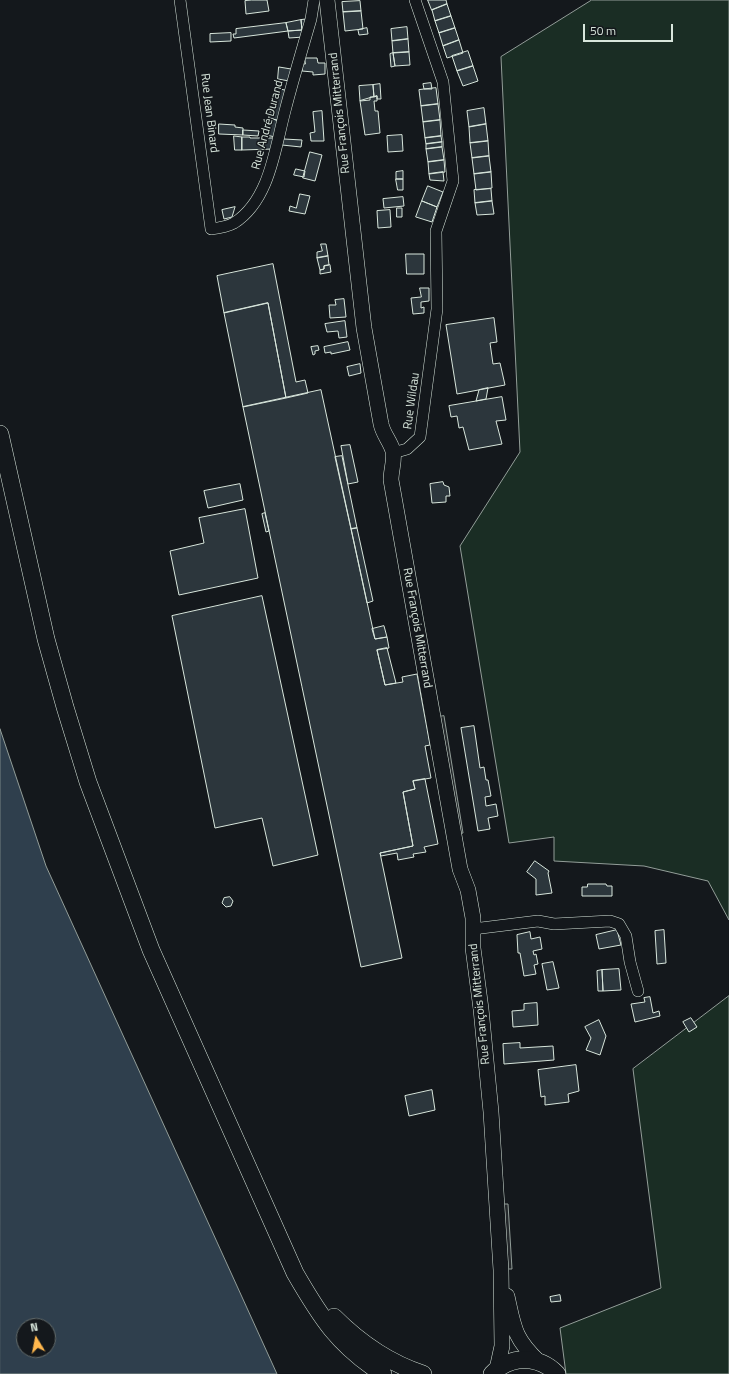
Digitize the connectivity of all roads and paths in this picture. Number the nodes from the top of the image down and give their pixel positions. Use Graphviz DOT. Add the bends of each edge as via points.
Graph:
graph roads {
  1 [pos="180,0"];
  2 [pos="314,0"];
  3 [pos="327,0"];
  4 [pos="415,0"];
  5 [pos="211,229"];
  6 [pos="0,434"];
  7 [pos="393,453"];
  8 [pos="473,929"];
  9 [pos="638,991"];
  10 [pos="501,1270"];
  11 [pos="295,1273"];
  12 [pos="539,1362"];
  13 [pos="494,1371"];
  14 [pos="383,1374"];
  15 [pos="423,1374"];
  16 [pos="557,1374"];
  1 -- 5 [label="street, Rue Jean Binard"];
  2 -- 5 [label="street, Rue André Durand" via="267,178 243,216 226,227"];
  3 -- 7 [label="street, Rue François Mitterrand" via="364,328 381,424"];
  4 -- 7 [label="street, Rue Wildau" via="443,82 453,181 436,231 437,309 420,437 407,449"];
  6 -- 11 [label="main road" via="46,639 88,782 151,950"];
  7 -- 8 [label="street, Rue François Mitterrand" via="391,480"];
  8 -- 9 [label="street, Rue François Mitterrand" via="538,921 554,924 610,921 619,924 626,936"];
  8 -- 10 [label="street, Rue François Mitterrand" via="491,1112"];
  10 -- 12 [label="street" via="516,1334 525,1349"];
  10 -- 13 [label="street" via="502,1346"];
  11 -- 14 [label="main road" via="318,1314 337,1337 358,1357"];
  11 -- 15 [label="main road" via="347,1330 375,1352 409,1370"];
  12 -- 13 [label="main road" via="519,1359 507,1362"];
  12 -- 16 [label="main road"];
}
